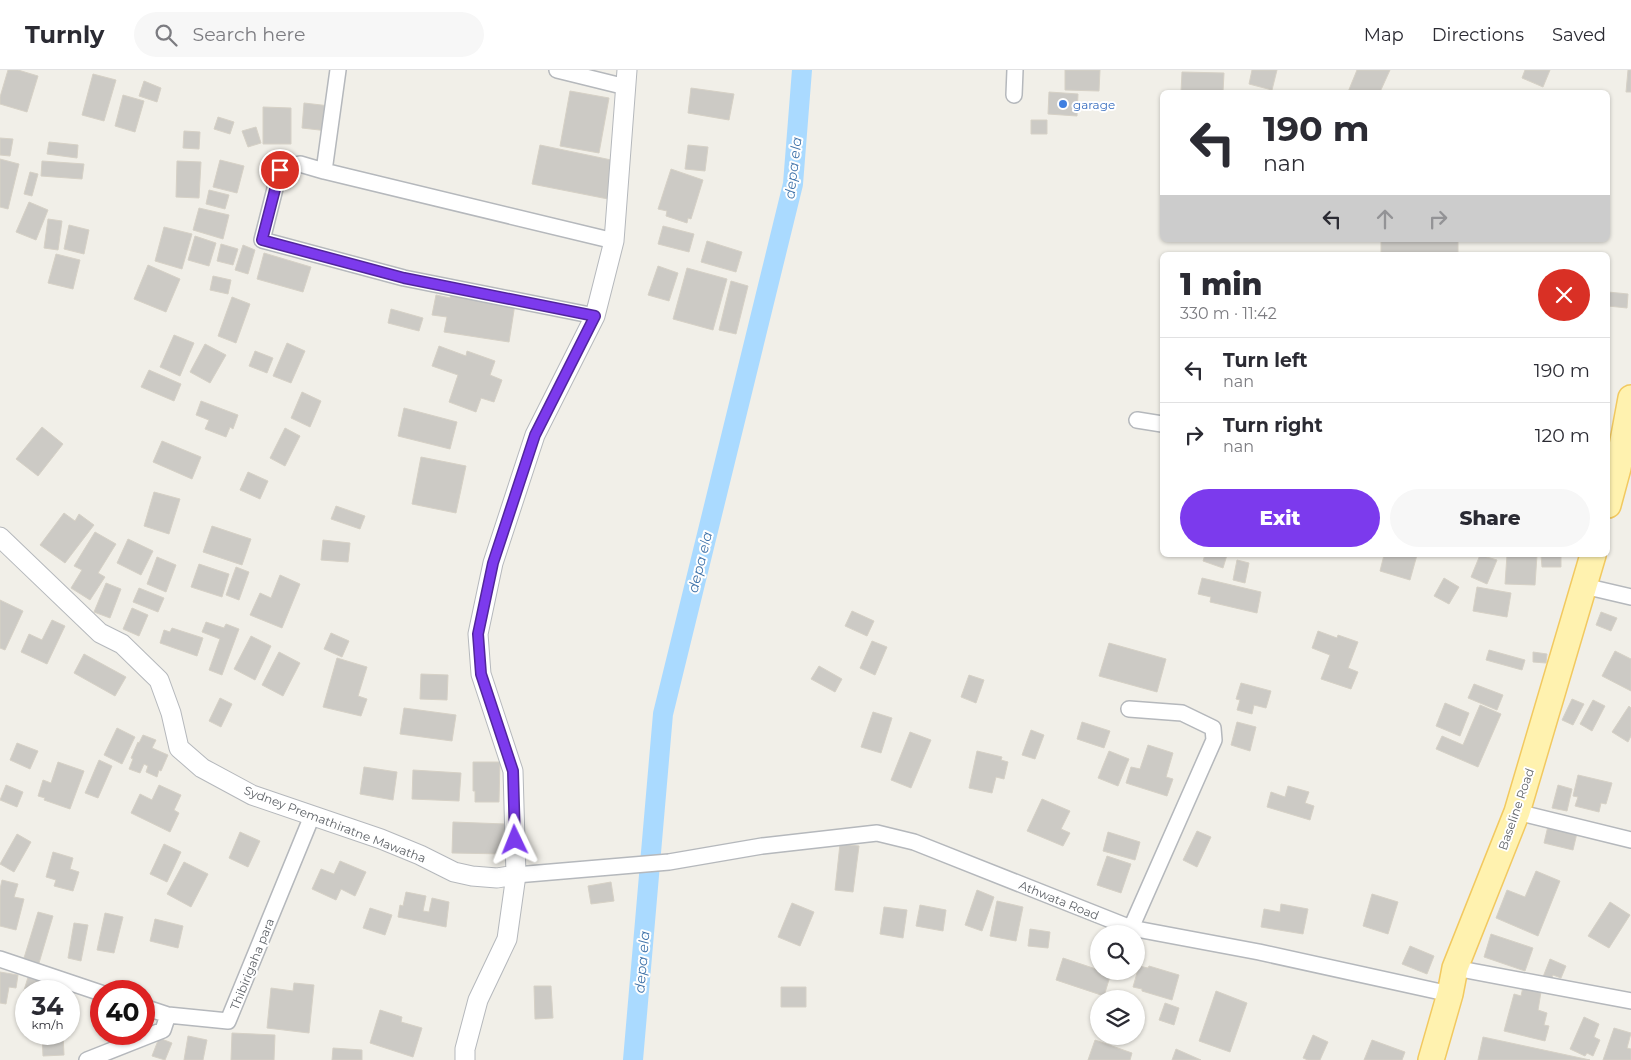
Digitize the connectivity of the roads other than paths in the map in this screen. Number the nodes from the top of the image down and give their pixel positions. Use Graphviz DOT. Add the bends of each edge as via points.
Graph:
graph roads {
  1 [pos="338,70"];
  2 [pos="557,70"];
  3 [pos="1016,70"];
  4 [pos="627,79"];
  5 [pos="1014,95"];
  6 [pos="324,171"];
  7 [pos="614,241"];
  8 [pos="595,316"];
  9 [pos="1631,398"];
  10 [pos="1137,420"];
  11 [pos="1160,424"];
  12 [pos="1625,469"];
  13 [pos="1610,501"];
  14 [pos="0,537"];
  15 [pos="1592,557"];
  16 [pos="1584,586"];
  17 [pos="1631,597"];
  18 [pos="1129,709"];
  19 [pos="1517,812"];
  20 [pos="312,816"];
  21 [pos="1631,840"];
  22 [pos="516,875"];
  23 [pos="1122,925"];
  24 [pos="1131,925"];
  25 [pos="1145,931"];
  26 [pos="0,959"];
  27 [pos="1455,968"];
  28 [pos="90,989"];
  29 [pos="1450,994"];
  30 [pos="1631,1001"];
  31 [pos="155,1011"];
  32 [pos="168,1015"];
  33 [pos="87,1060"];
  34 [pos="466,1060"];
  35 [pos="1431,1060"];
  1 -- 6 [label="street"];
  2 -- 4 [label="street"];
  3 -- 5 [label="street"];
  4 -- 7 [label="street"];
  6 -- 7 [label="street"];
  6 -- 8 [label="street" via="300,164 280,170 262,240 404,278"];
  7 -- 8 [label="street"];
  8 -- 22 [label="street" via="535,435 493,563 478,634 481,674 513,771"];
  9 -- 12 [label="main road"];
  10 -- 11 [label="street"];
  12 -- 13 [label="main road"];
  14 -- 20 [label="street, Sydney Premathiratne Mawatha" via="100,633 122,644 159,680 179,748 202,768 252,795"];
  15 -- 16 [label="main road, Baseline Road"];
  16 -- 17 [label="street"];
  16 -- 19 [label="main road, Baseline Road"];
  18 -- 24 [label="street" via="1182,714 1213,728 1214,740"];
  19 -- 21 [label="street"];
  19 -- 27 [label="main road, Baseline Road"];
  20 -- 22 [label="street, Sydney Premathiratne Mawatha" via="404,848 454,872 497,878"];
  20 -- 32 [label="street, Thibirigaha para" via="228,1021"];
  22 -- 23 [label="street, Athwata Road" via="670,862 762,846 877,833 914,842"];
  22 -- 34 [label="street" via="507,939 478,1000 465,1049"];
  25 -- 29 [label="street, Athwata Road"];
  26 -- 28 [label="street"];
  27 -- 29 [label="main road, Baseline Road"];
  27 -- 30 [label="street"];
  29 -- 35 [label="main road, Baseline Road"];
  31 -- 32 [label="street"];
  32 -- 33 [label="street" via="163,1030"];
}
